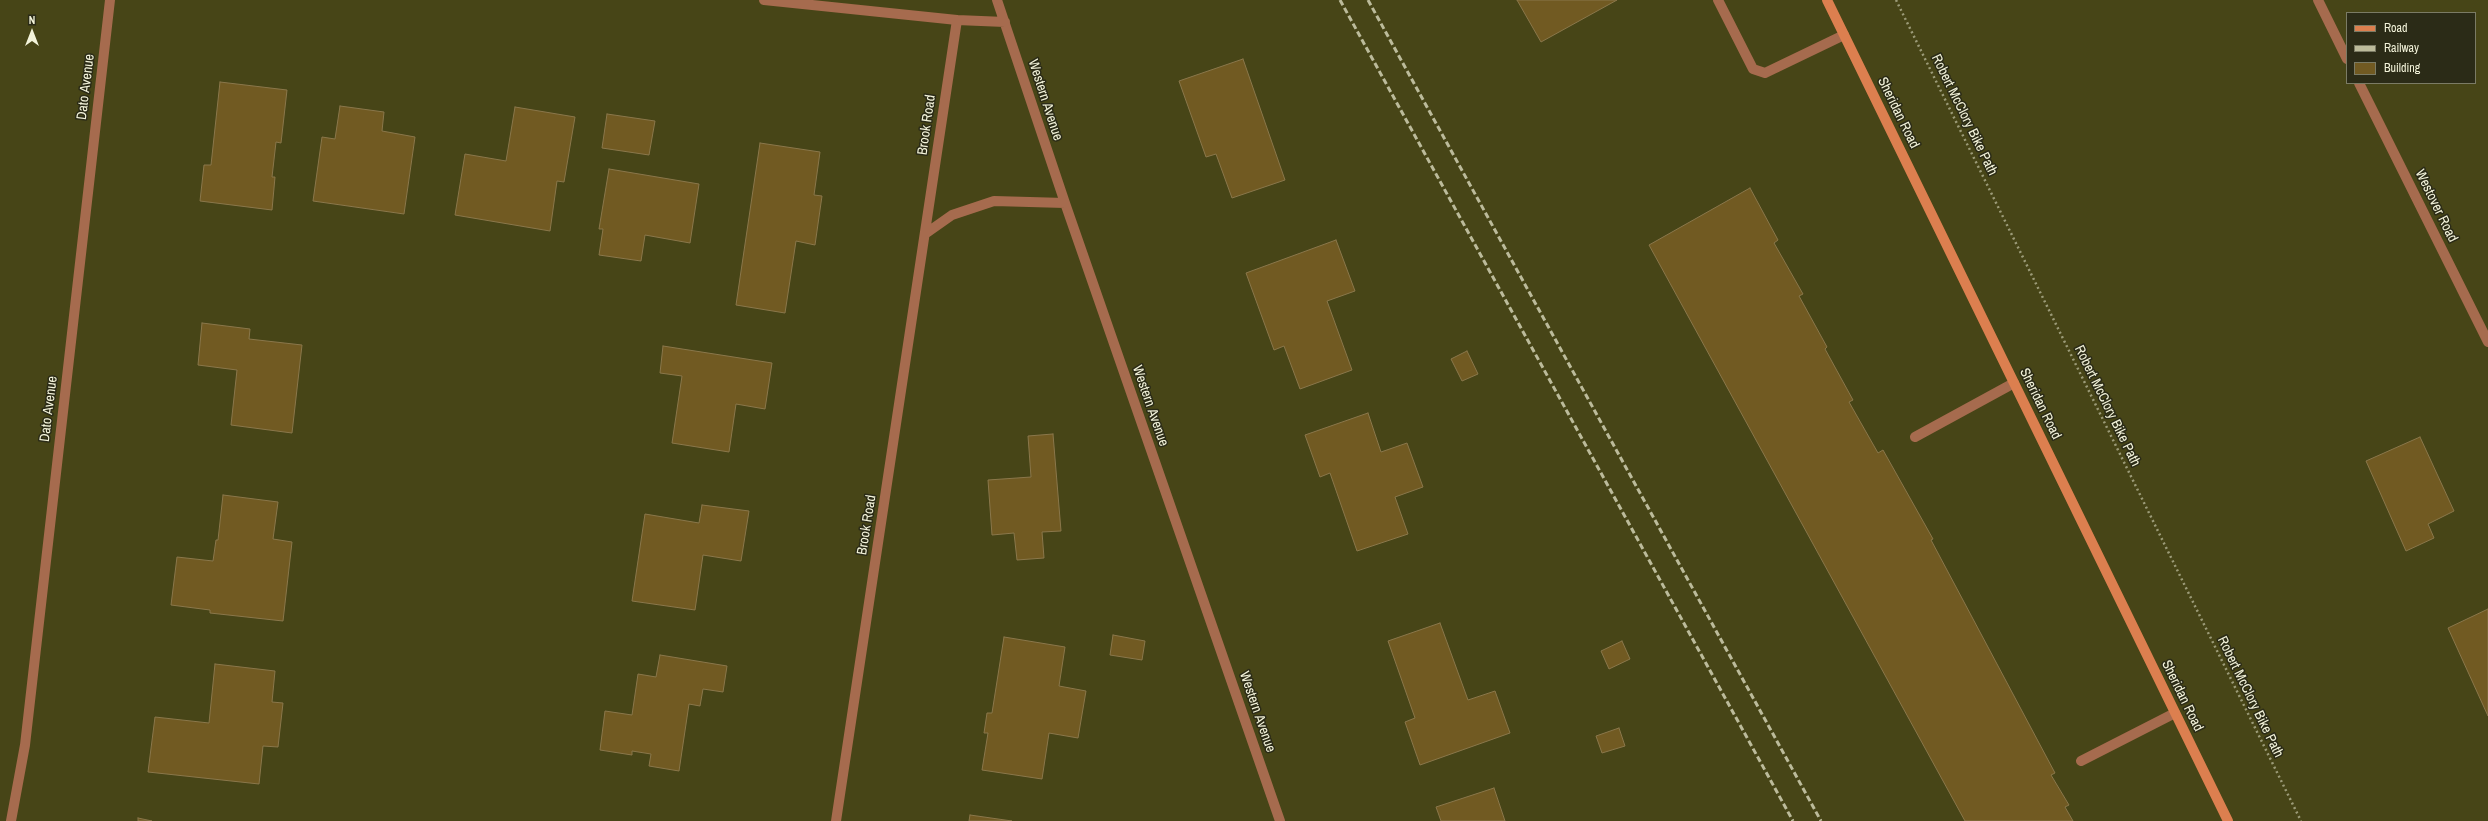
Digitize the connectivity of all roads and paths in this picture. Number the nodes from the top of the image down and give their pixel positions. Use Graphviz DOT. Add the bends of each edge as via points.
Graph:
graph roads {
  1 [pos="110,0"];
  2 [pos="764,0"];
  3 [pos="997,0"];
  4 [pos="1718,0"];
  5 [pos="1827,0"];
  6 [pos="1896,0"];
  7 [pos="2318,0"];
  8 [pos="957,20"];
  9 [pos="1005,22"];
  10 [pos="1844,35"];
  11 [pos="2346,57"];
  12 [pos="2359,84"];
  13 [pos="1065,203"];
  14 [pos="925,234"];
  15 [pos="2488,342"];
  16 [pos="2014,383"];
  17 [pos="1915,437"];
  18 [pos="2175,713"];
  19 [pos="2081,761"];
  20 [pos="11,821"];
  21 [pos="836,821"];
  22 [pos="1280,821"];
  23 [pos="2228,821"];
  24 [pos="2301,821"];
  1 -- 20 [label="street, Dato Avenue" via="25,745"];
  2 -- 8 [label="street"];
  3 -- 9 [label="street, Western Avenue"];
  4 -- 10 [label="street" via="1753,69 1765,73"];
  5 -- 10 [label="main road, Sheridan Road"];
  6 -- 24 [label="path, Robert McClory Bike Path"];
  7 -- 11 [label="street"];
  8 -- 9 [label="street"];
  8 -- 14 [label="street, Brook Road"];
  9 -- 13 [label="street, Western Avenue"];
  10 -- 16 [label="main road, Sheridan Road"];
  12 -- 15 [label="street, Westover Road"];
  13 -- 14 [label="street" via="994,201 952,215"];
  13 -- 22 [label="street, Western Avenue"];
  14 -- 21 [label="street, Brook Road"];
  16 -- 17 [label="street"];
  16 -- 18 [label="main road, Sheridan Road"];
  18 -- 19 [label="street"];
  18 -- 23 [label="main road, Sheridan Road"];
}
